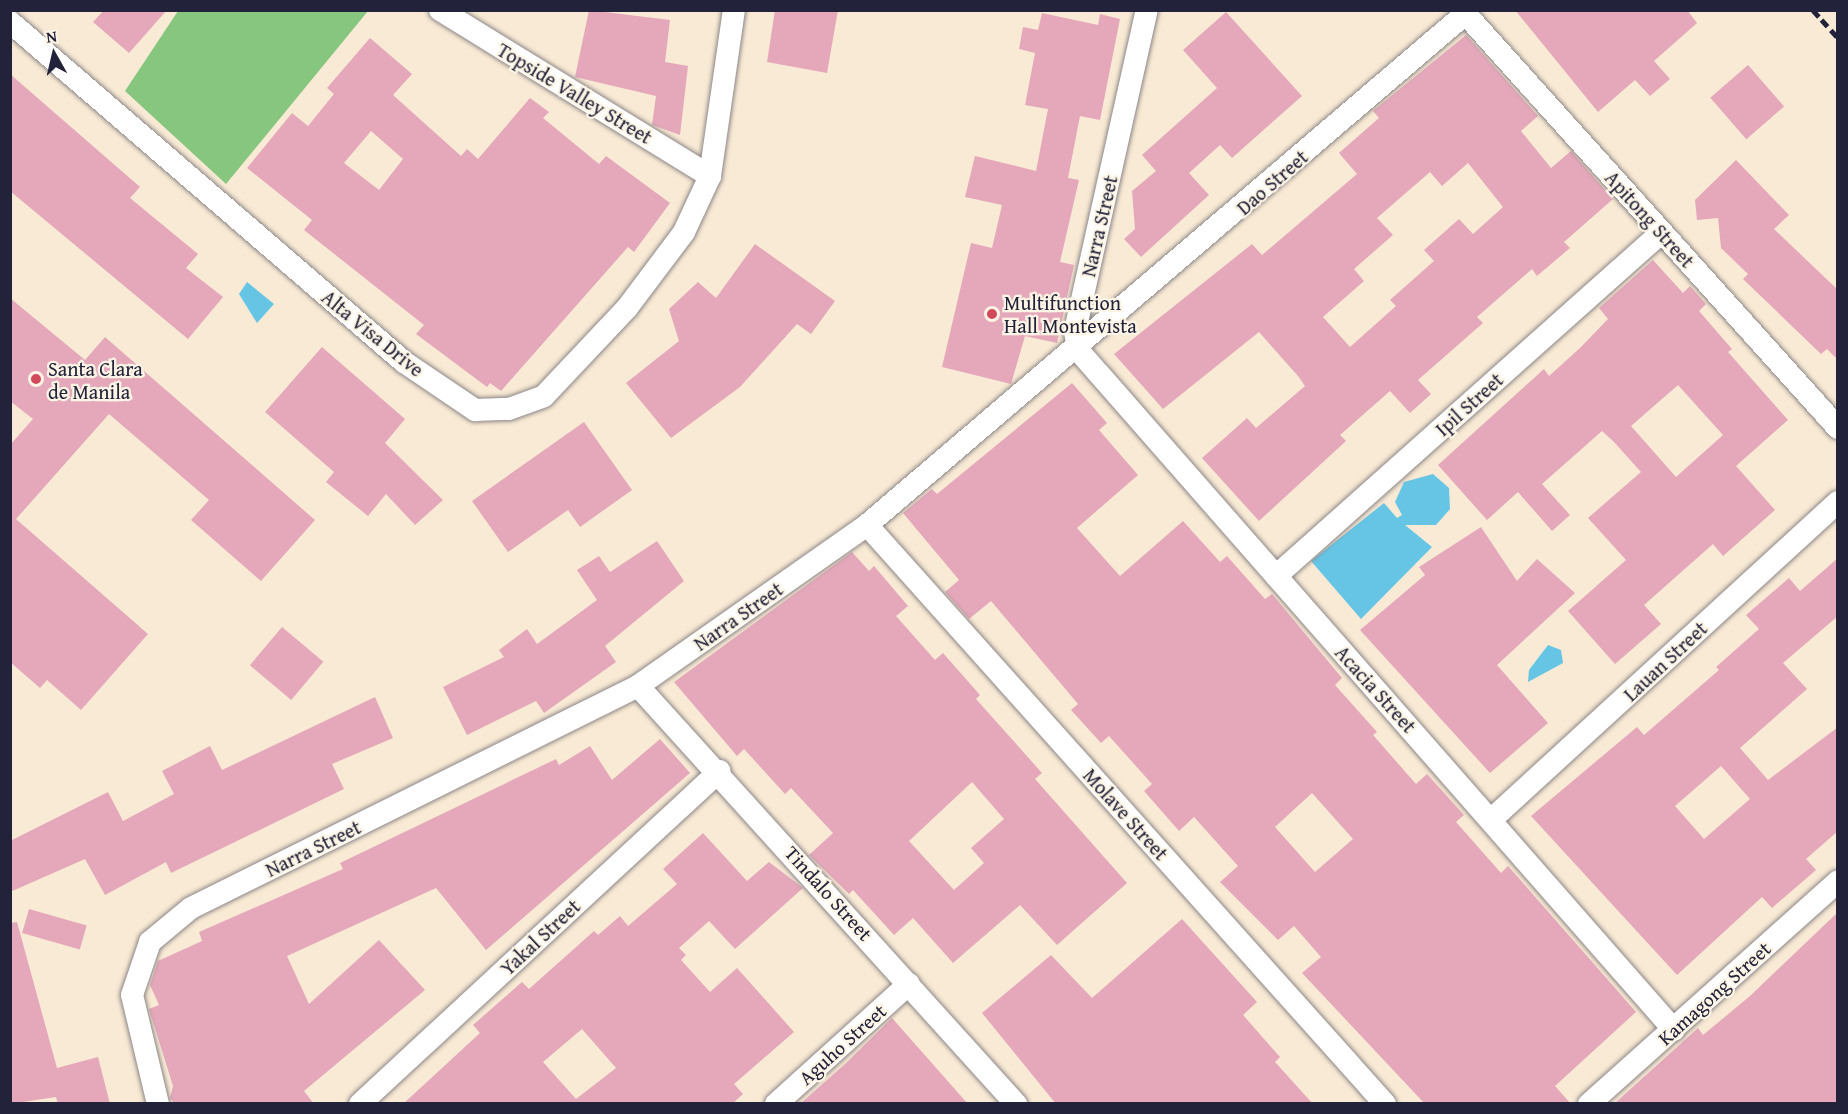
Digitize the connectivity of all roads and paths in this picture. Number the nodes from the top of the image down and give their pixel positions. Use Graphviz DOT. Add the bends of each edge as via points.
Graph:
graph roads {
  1 [pos="440,10"];
  2 [pos="734,10"];
  3 [pos="1147,10"];
  4 [pos="1464,12"];
  5 [pos="10,22"];
  6 [pos="710,176"];
  7 [pos="1662,232"];
  8 [pos="1078,350"];
  9 [pos="1838,428"];
  10 [pos="1838,502"];
  11 [pos="867,525"];
  12 [pos="1276,576"];
  13 [pos="638,686"];
  14 [pos="720,771"];
  15 [pos="1492,819"];
  16 [pos="1838,881"];
  17 [pos="909,984"];
  18 [pos="1674,1030"];
  19 [pos="158,1104"];
  20 [pos="360,1104"];
  21 [pos="776,1104"];
  22 [pos="1016,1104"];
  23 [pos="1385,1104"];
  24 [pos="1589,1104"];
  1 -- 6 [label="street, Topside Valley Street"];
  2 -- 6 [label="street, Alta Visa Drive"];
  3 -- 8 [label="street, Narra Street" via="1075,331"];
  4 -- 7 [label="street, Apitong Street"];
  4 -- 8 [label="street, Dao Street"];
  5 -- 6 [label="street, Alta Visa Drive" via="404,362 475,410 510,409 544,396 627,308 684,232"];
  7 -- 9 [label="street, Apitong Street"];
  7 -- 12 [label="street, Ipil Street"];
  8 -- 11 [label="street, Narra Street"];
  8 -- 12 [label="street, Acacia Street"];
  10 -- 15 [label="street, Lauan Street"];
  11 -- 13 [label="street, Narra Street"];
  11 -- 23 [label="street, Molave Street"];
  12 -- 15 [label="street, Acacia Street"];
  13 -- 14 [label="street, Tindalo Street"];
  13 -- 19 [label="street, Narra Street" via="191,908 150,942 132,995 139,1043"];
  14 -- 17 [label="street, Tindalo Street"];
  14 -- 20 [label="street, Yakal Street"];
  15 -- 18 [label="street, Acacia Street"];
  16 -- 18 [label="street, Kamagong Street"];
  17 -- 21 [label="street, Aguho Street"];
  17 -- 22 [label="street, Tindalo Street"];
  18 -- 24 [label="street, Kamagong Street"];
}
